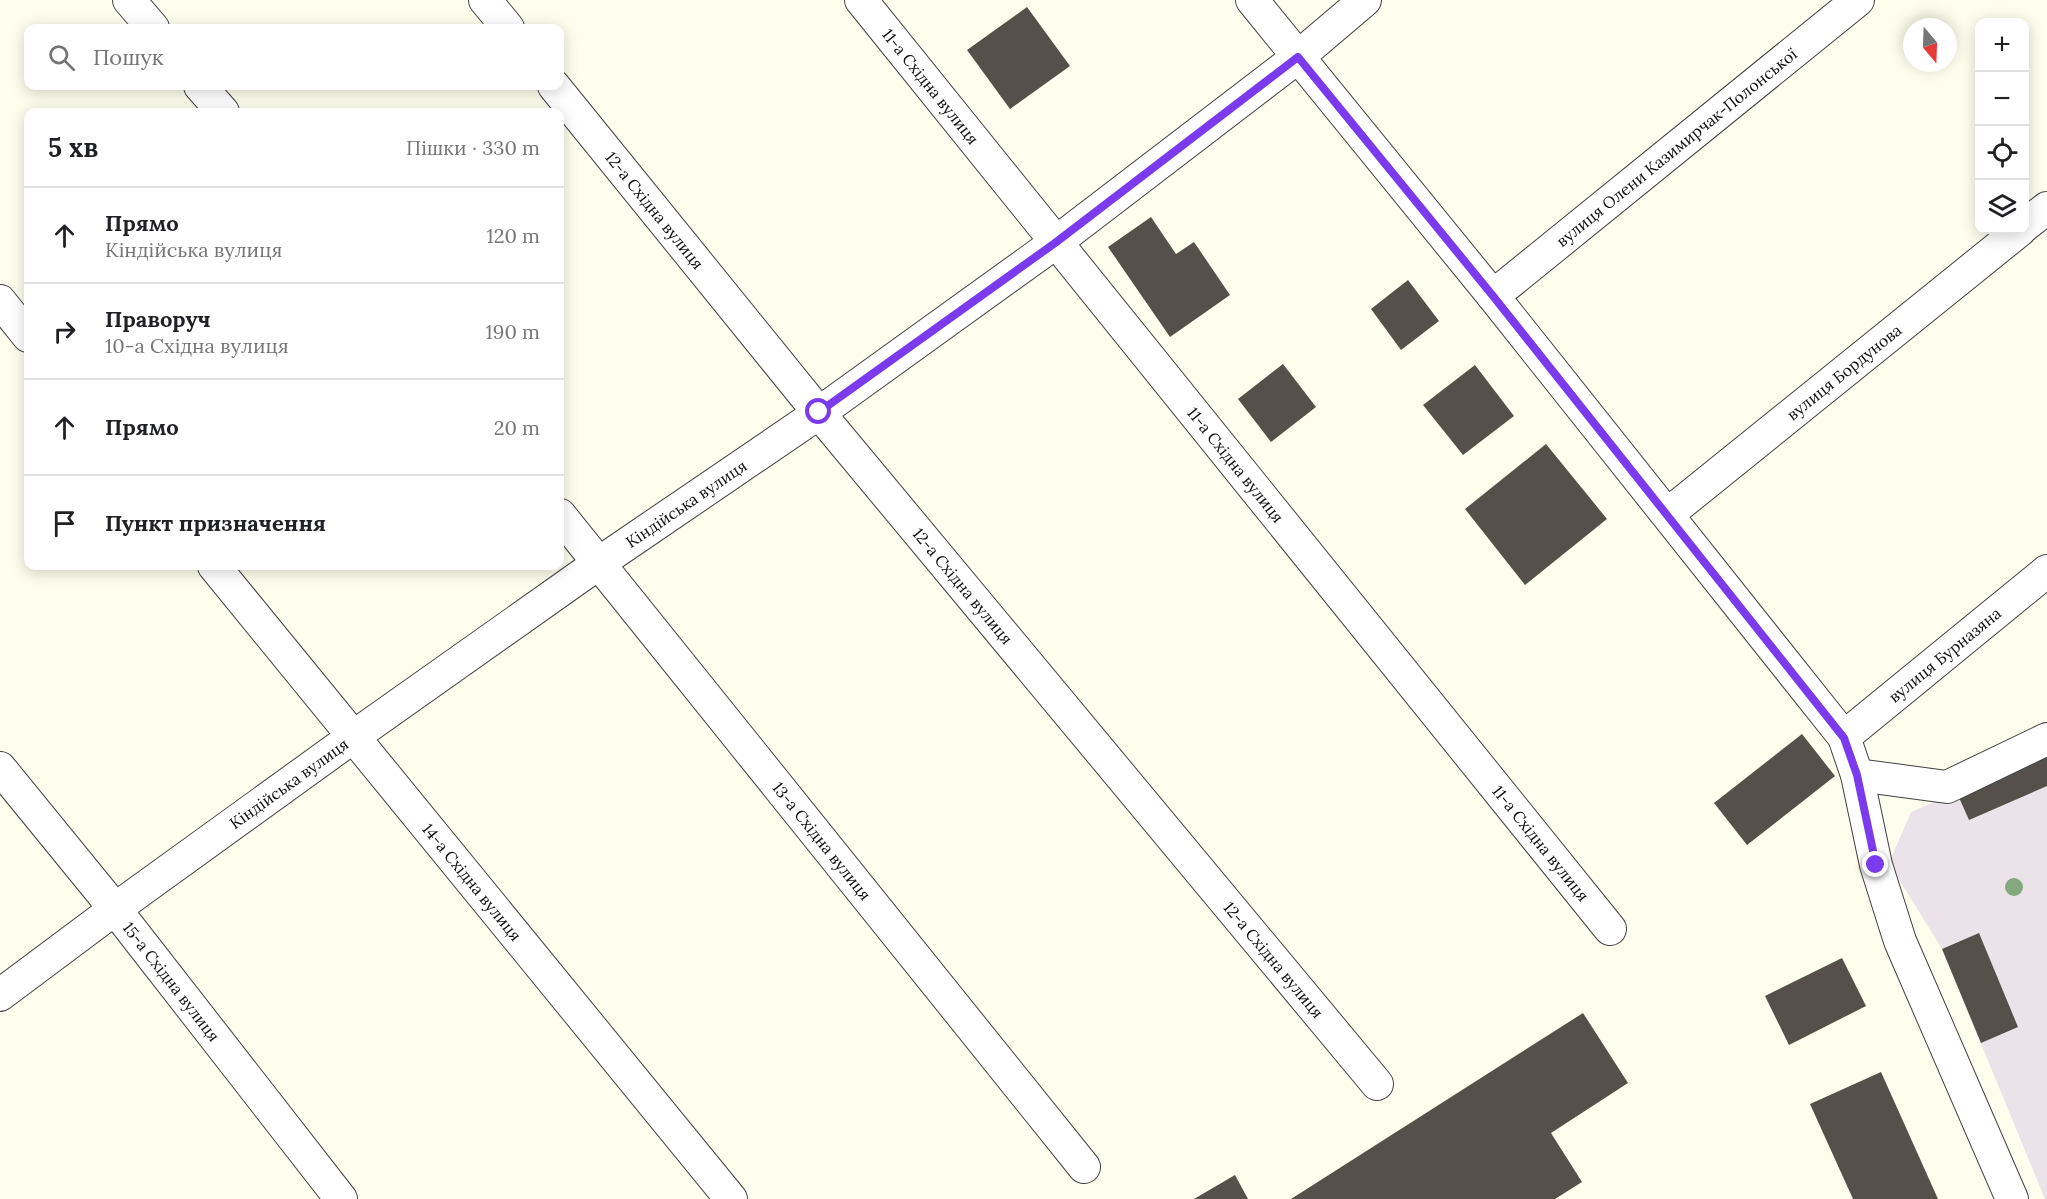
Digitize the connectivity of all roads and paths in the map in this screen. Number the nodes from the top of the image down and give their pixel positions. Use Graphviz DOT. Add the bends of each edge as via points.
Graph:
graph roads {
  1 [pos="129,0"];
  2 [pos="485,0"];
  3 [pos="861,0"];
  4 [pos="1252,0"];
  5 [pos="1365,0"];
  6 [pos="1858,0"];
  7 [pos="150,24"];
  8 [pos="505,24"];
  9 [pos="1298,57"];
  10 [pos="204,90"];
  11 [pos="557,90"];
  12 [pos="220,108"];
  13 [pos="2047,208"];
  14 [pos="2029,223"];
  15 [pos="2015,234"];
  16 [pos="1055,243"];
  17 [pos="1493,296"];
  18 [pos="0,301"];
  19 [pos="24,331"];
  20 [pos="819,412"];
  21 [pos="1668,514"];
  22 [pos="564,520"];
  23 [pos="599,563"];
  24 [pos="217,570"];
  25 [pos="2047,571"];
  26 [pos="353,738"];
  27 [pos="1844,738"];
  28 [pos="2047,739"];
  29 [pos="0,768"];
  30 [pos="1857,775"];
  31 [pos="115,909"];
  32 [pos="1610,929"];
  33 [pos="0,995"];
  34 [pos="1377,1084"];
  35 [pos="1084,1167"];
  36 [pos="341,1199"];
  37 [pos="731,1199"];
  38 [pos="2012,1199"];
  1 -- 7 [label="street"];
  2 -- 8 [label="street"];
  3 -- 16 [label="street, 11-а Східна вулиця"];
  4 -- 9 [label="street"];
  5 -- 9 [label="street, Кіндійська вулиця"];
  6 -- 17 [label="street, вулиця Олени Казимирчак-Полонської"];
  9 -- 16 [label="street, Кіндійська вулиця"];
  9 -- 17 [label="street"];
  10 -- 12 [label="street"];
  11 -- 20 [label="street, 12-а Східна вулиця"];
  13 -- 14 [label="street"];
  15 -- 21 [label="street, вулиця Бордунова"];
  16 -- 20 [label="street, Кіндійська вулиця"];
  16 -- 32 [label="street, 11-а Східна вулиця"];
  17 -- 21 [label="street"];
  18 -- 19 [label="street"];
  20 -- 23 [label="street, Кіндійська вулиця"];
  20 -- 34 [label="street, 12-а Східна вулиця"];
  21 -- 27 [label="street"];
  22 -- 23 [label="street, 13-а Східна вулиця"];
  23 -- 26 [label="street, Кіндійська вулиця"];
  23 -- 35 [label="street, 13-а Східна вулиця"];
  24 -- 26 [label="street, 14-а Східна вулиця"];
  25 -- 27 [label="street, вулиця Бурназяна"];
  26 -- 31 [label="street, Кіндійська вулиця"];
  26 -- 37 [label="street, 14-а Східна вулиця"];
  27 -- 30 [label="street"];
  28 -- 30 [label="street" via="1947,787"];
  29 -- 31 [label="street, 15-а Східна вулиця"];
  30 -- 38 [label="street" via="1876,865 1900,940"];
  31 -- 33 [label="street, Кіндійська вулиця"];
  31 -- 36 [label="street, 15-а Східна вулиця"];
}
